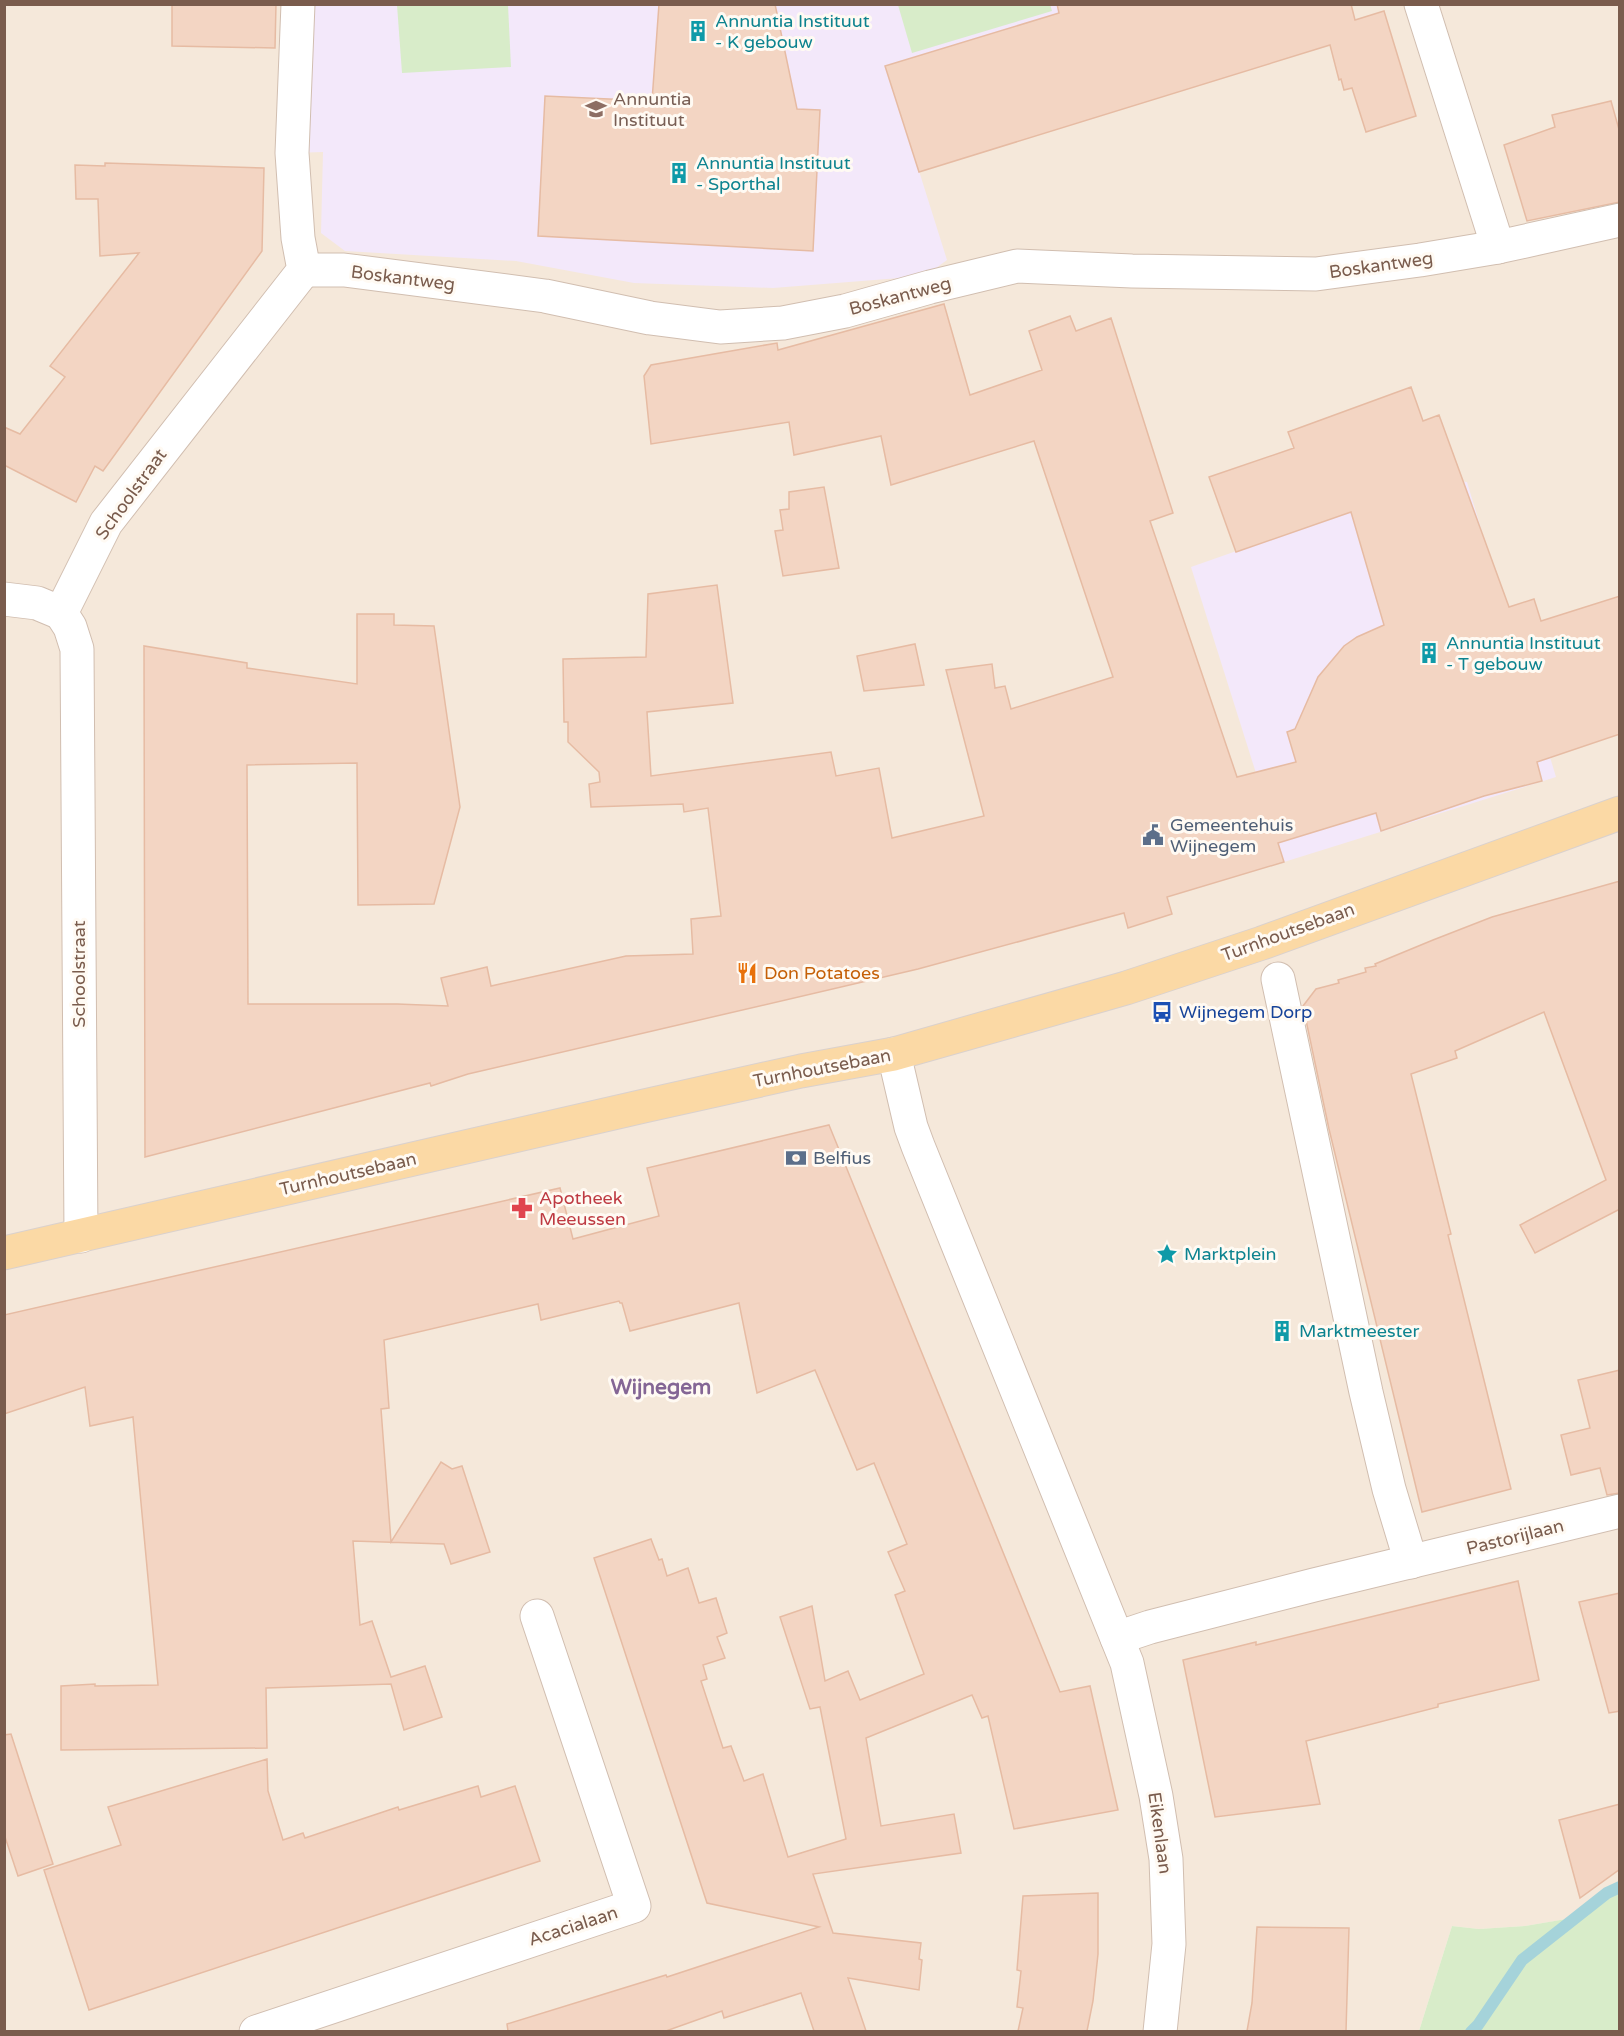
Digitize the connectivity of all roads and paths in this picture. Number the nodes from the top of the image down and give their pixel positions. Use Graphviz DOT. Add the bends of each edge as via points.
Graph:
graph roads {
  1 [pos="298,4"];
  2 [pos="1421,4"];
  3 [pos="1620,220"];
  4 [pos="1498,247"];
  5 [pos="304,270"];
  6 [pos="4,599"];
  7 [pos="61,613"];
  8 [pos="1620,813"];
  9 [pos="1278,979"];
  10 [pos="894,1054"];
  11 [pos="81,1236"];
  12 [pos="4,1253"];
  13 [pos="1620,1511"];
  14 [pos="1411,1562"];
  15 [pos="537,1616"];
  16 [pos="1117,1638"];
  17 [pos="256,2031"];
  18 [pos="1160,2031"];
  1 -- 5 [label="street" via="292,153"];
  2 -- 4 [label="street"];
  3 -- 4 [label="street, Boskantweg"];
  4 -- 5 [label="street, Boskantweg" via="1316,274 1017,266 845,311 783,323 720,327 650,318 545,296 344,270"];
  5 -- 7 [label="street, Schoolstraat" via="106,523"];
  6 -- 7 [label="street" via="37,603"];
  7 -- 11 [label="street, Schoolstraat" via="77,649"];
  8 -- 10 [label="main road, Turnhoutsebaan" via="1148,981"];
  9 -- 14 [label="street" via="1366,1392"];
  10 -- 11 [label="main road, Turnhoutsebaan" via="644,1106"];
  10 -- 16 [label="street" via="918,1146"];
  11 -- 12 [label="main road, Turnhoutsebaan"];
  13 -- 14 [label="street, Pastorijlaan"];
  14 -- 16 [label="street"];
  15 -- 17 [label="street, Acacialaan" via="634,1906"];
  16 -- 18 [label="street, Eikenlaan" via="1133,1686 1166,1859 1169,1944"];
}
